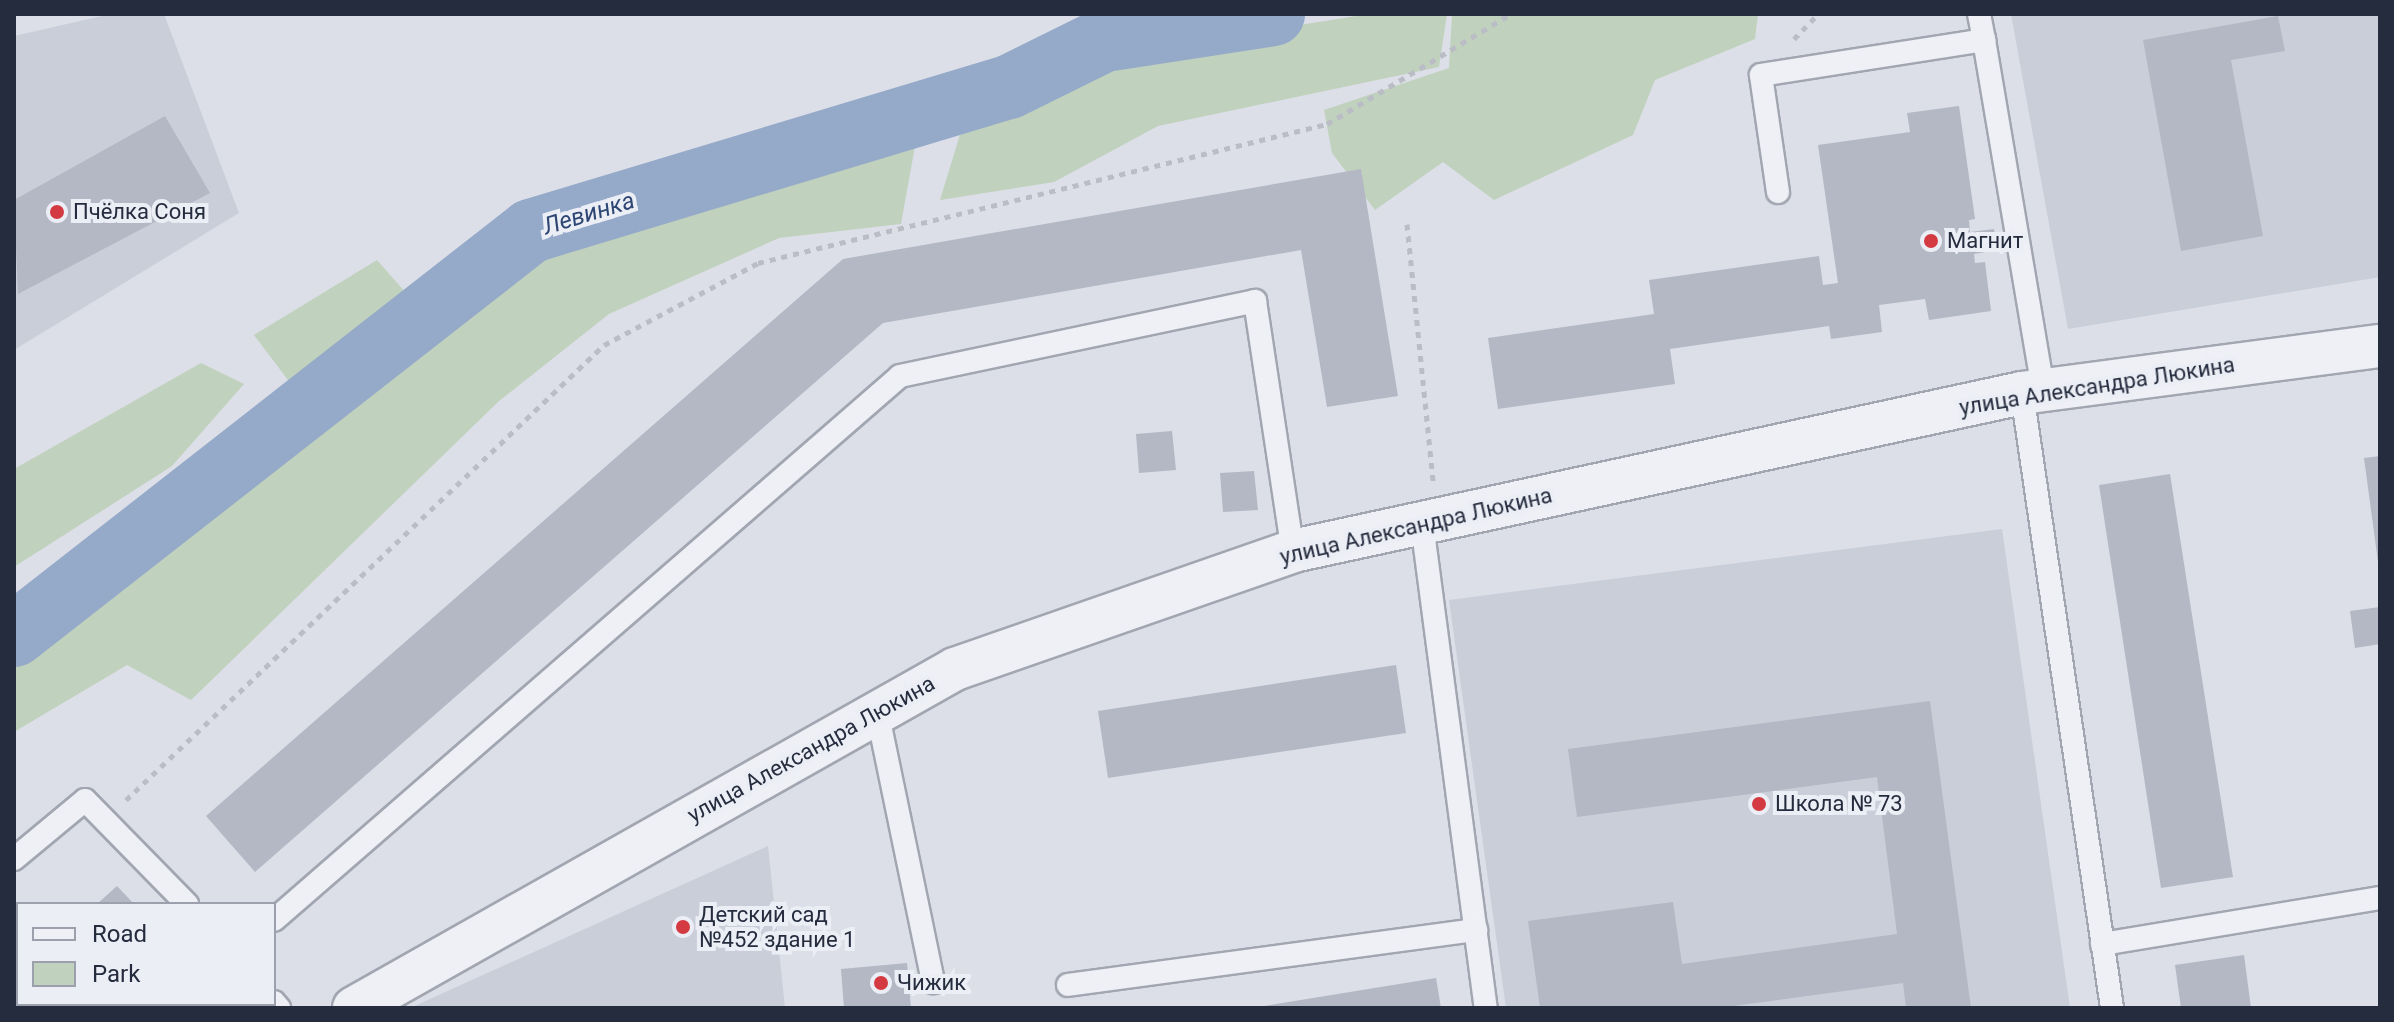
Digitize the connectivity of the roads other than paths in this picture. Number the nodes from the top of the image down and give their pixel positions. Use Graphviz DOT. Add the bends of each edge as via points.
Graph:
graph roads {
  1 [pos="1979,14"];
  2 [pos="1984,40"];
  3 [pos="1778,192"];
  4 [pos="2380,346"];
  5 [pos="2032,391"];
  6 [pos="1429,522"];
  7 [pos="1293,551"];
  8 [pos="877,711"];
  9 [pos="14,859"];
  10 [pos="2380,898"];
  11 [pos="185,902"];
  12 [pos="276,918"];
  13 [pos="1476,930"];
  14 [pos="2102,944"];
  15 [pos="933,982"];
  16 [pos="1068,985"];
  17 [pos="354,1008"];
  18 [pos="1486,1008"];
  19 [pos="2112,1008"];
  1 -- 2 [label="lane"];
  2 -- 3 [label="lane" via="1761,75"];
  2 -- 5 [label="lane"];
  4 -- 5 [label="street, улица Александра Люкина"];
  5 -- 6 [label="street, улица Александра Люкина"];
  5 -- 14 [label="lane"];
  6 -- 7 [label="street, улица Александра Люкина"];
  6 -- 13 [label="lane"];
  7 -- 8 [label="street, улица Александра Люкина" via="955,669"];
  7 -- 12 [label="lane" via="1255,301 900,376"];
  8 -- 15 [label="lane"];
  8 -- 17 [label="street, улица Александра Люкина"];
  9 -- 11 [label="lane" via="85,800"];
  10 -- 14 [label="lane"];
  13 -- 16 [label="lane"];
  13 -- 18 [label="lane"];
  14 -- 19 [label="lane"];
}
